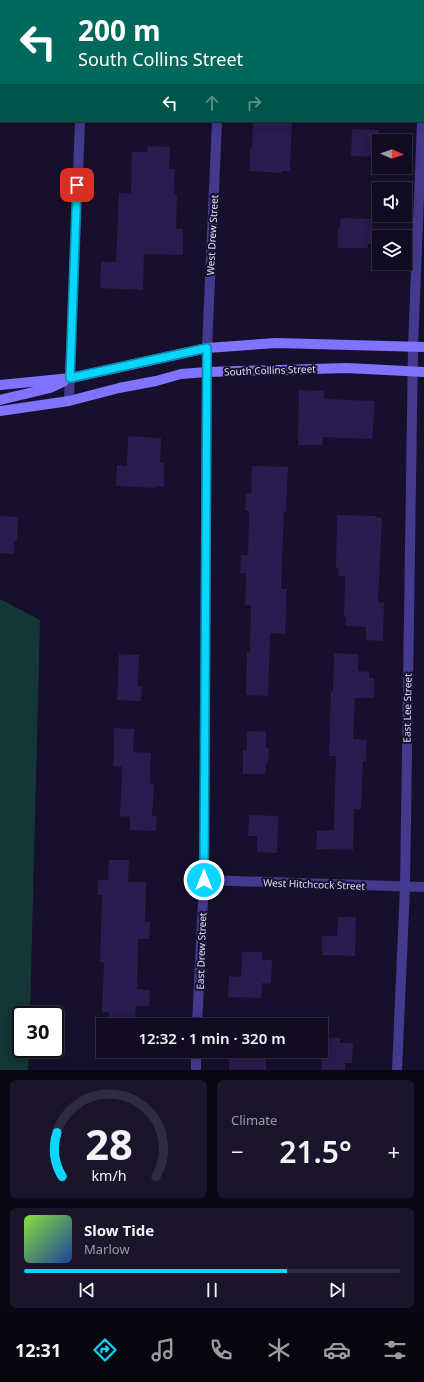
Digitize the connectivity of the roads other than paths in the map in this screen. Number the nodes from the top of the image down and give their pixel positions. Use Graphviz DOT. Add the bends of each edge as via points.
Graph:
graph roads {
  1 [pos="80,122"];
  2 [pos="217,122"];
  3 [pos="422,122"];
  4 [pos="412,346"];
  5 [pos="424,347"];
  6 [pos="207,348"];
  7 [pos="207,372"];
  8 [pos="412,372"];
  9 [pos="424,372"];
  10 [pos="70,378"];
  11 [pos="0,385"];
  12 [pos="0,400"];
  13 [pos="69,401"];
  14 [pos="0,411"];
  15 [pos="204,880"];
  16 [pos="405,887"];
  17 [pos="424,887"];
  18 [pos="198,1018"];
  19 [pos="196,1058"];
  20 [pos="196,1070"];
  21 [pos="396,1070"];
  1 -- 10 [label="street"];
  2 -- 6 [label="street, West Drew Street"];
  3 -- 4 [label="street, East Lee Street"];
  4 -- 5 [label="main road"];
  4 -- 6 [label="main road" via="276,343"];
  4 -- 8 [label="street, East Lee Street"];
  6 -- 7 [label="street, East Drew Street"];
  6 -- 10 [label="main road"];
  7 -- 8 [label="main road, South Collins Street" via="347,368"];
  7 -- 13 [label="main road, South Collins Street" via="181,374"];
  7 -- 15 [label="street, East Drew Street"];
  8 -- 9 [label="main road, South Collins Street"];
  8 -- 16 [label="street, East Lee Street"];
  10 -- 11 [label="main road"];
  10 -- 12 [label="main road" via="50,388"];
  10 -- 13 [label="street"];
  13 -- 14 [label="main road, South Collins Street"];
  15 -- 16 [label="street, West Hitchcock Street"];
  15 -- 18 [label="street, East Drew Street"];
  16 -- 17 [label="street, West Hitchcock Street"];
  16 -- 21 [label="street, East Lee Street"];
  19 -- 20 [label="street"];
}
